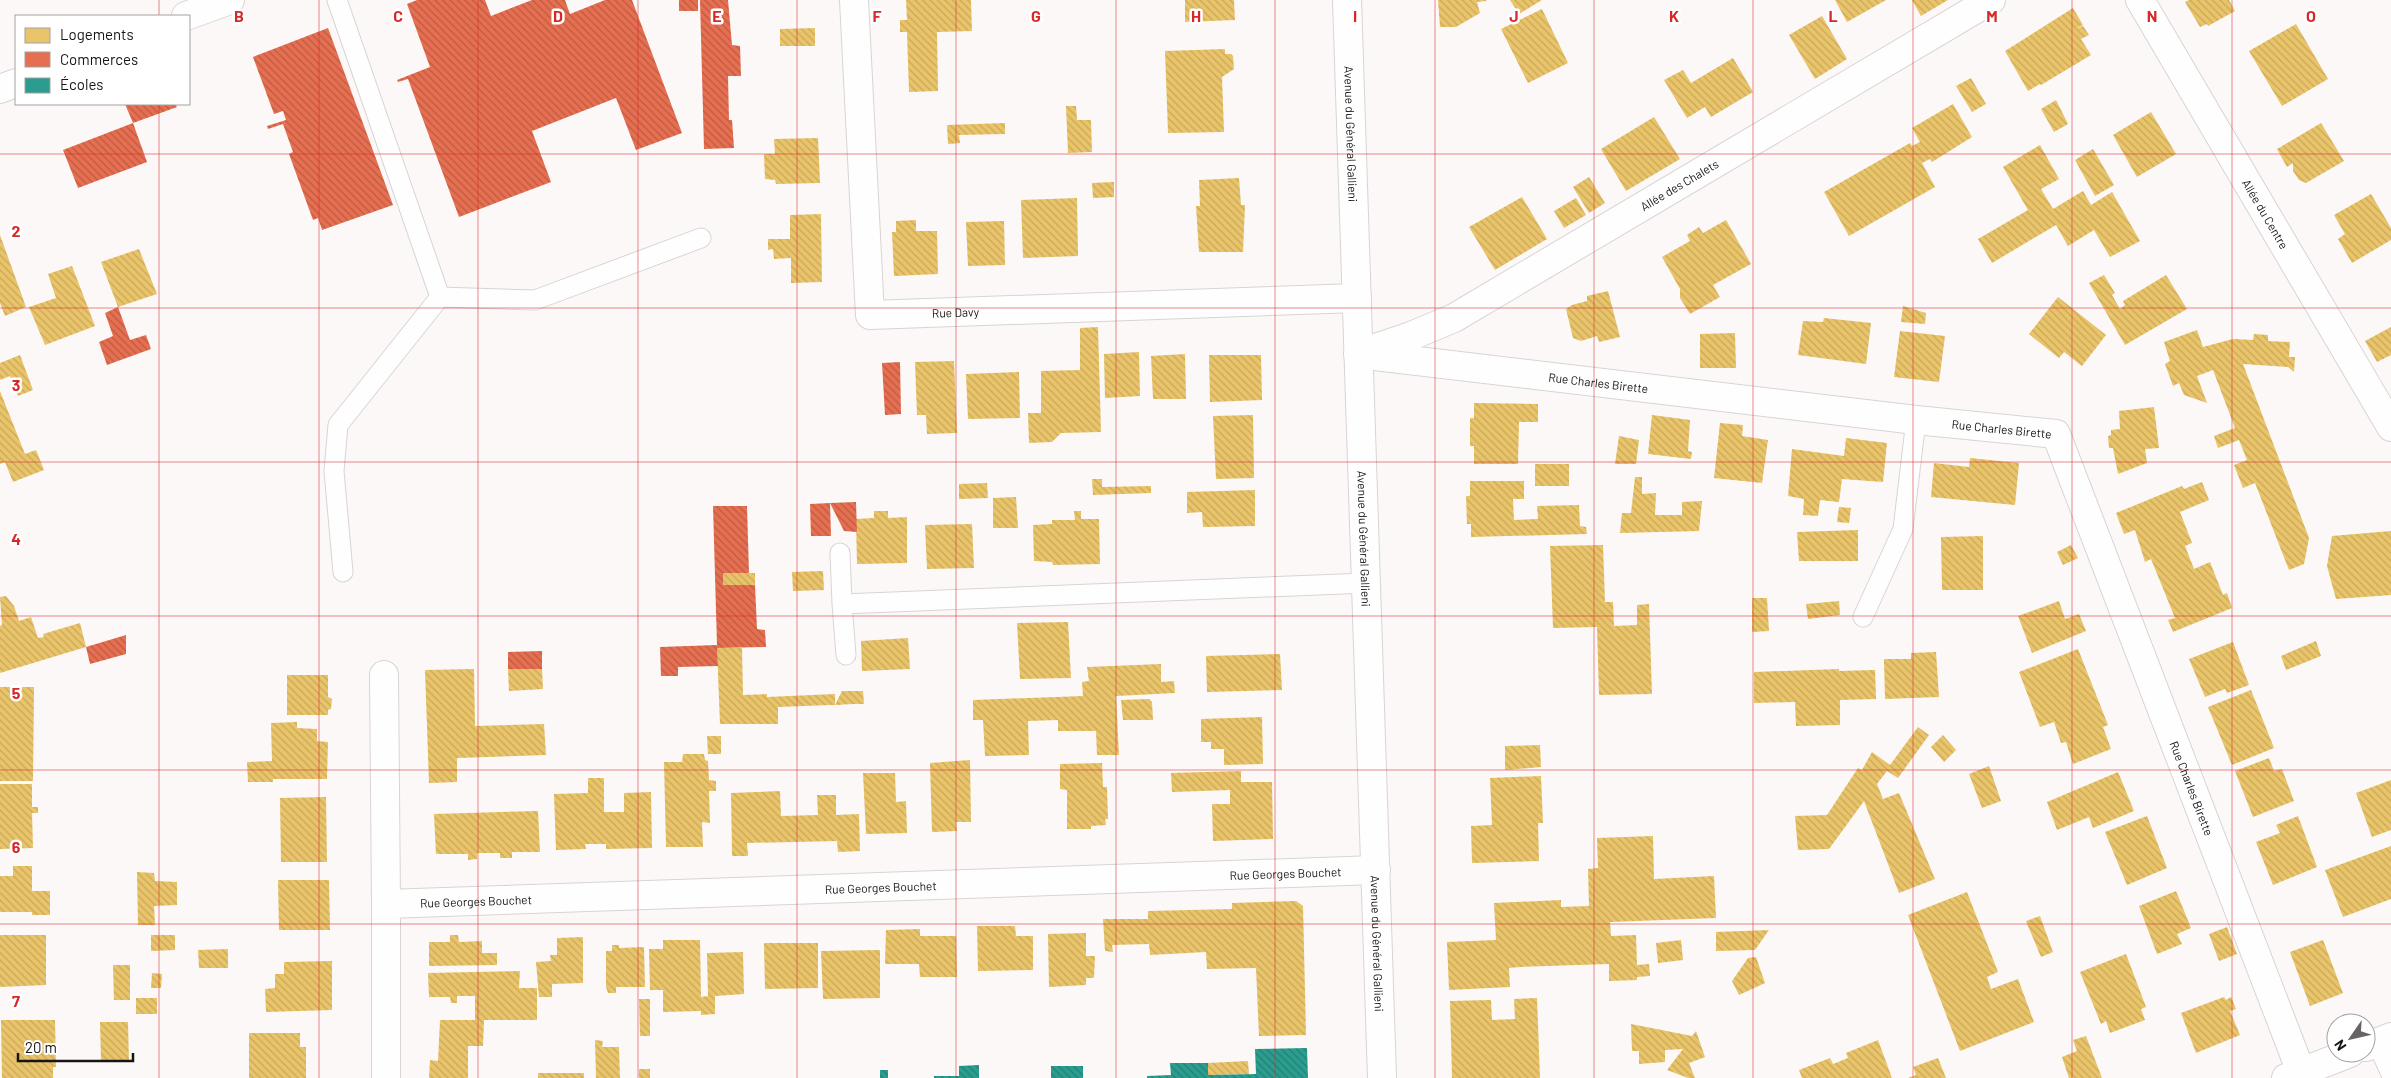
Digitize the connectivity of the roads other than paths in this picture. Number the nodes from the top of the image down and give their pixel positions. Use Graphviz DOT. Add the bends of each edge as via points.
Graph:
graph roads {
  1 [pos="230,0"];
  2 [pos="336,0"];
  3 [pos="854,0"];
  4 [pos="1347,0"];
  5 [pos="1991,0"];
  6 [pos="2140,0"];
  7 [pos="189,15"];
  8 [pos="15,83"];
  9 [pos="0,89"];
  10 [pos="701,238"];
  11 [pos="440,297"];
  12 [pos="1357,298"];
  13 [pos="1358,354"];
  14 [pos="1916,420"];
  15 [pos="2391,427"];
  16 [pos="840,553"];
  17 [pos="343,572"];
  18 [pos="1367,583"];
  19 [pos="842,604"];
  20 [pos="1863,617"];
  21 [pos="846,654"];
  22 [pos="384,675"];
  23 [pos="1376,870"];
  24 [pos="386,904"];
  25 [pos="2378,1042"];
  26 [pos="2326,1062"];
  27 [pos="2391,1074"];
  28 [pos="2293,1075"];
  29 [pos="386,1078"];
  30 [pos="1382,1078"];
  1 -- 7 [label="street"];
  2 -- 11 [label="lane"];
  3 -- 12 [label="street, Rue Davy" via="870,315"];
  4 -- 12 [label="street, Avenue du Général Gallieni"];
  5 -- 13 [label="street, Allée des Chalets" via="1454,318"];
  6 -- 15 [label="street, Allée du Centre"];
  8 -- 9 [label="street"];
  10 -- 11 [label="lane" via="535,300"];
  11 -- 17 [label="lane" via="338,425 334,471"];
  12 -- 13 [label="street, Avenue du Général Gallieni"];
  13 -- 14 [label="street, Rue Charles Birette"];
  13 -- 18 [label="street, Avenue du Général Gallieni"];
  14 -- 20 [label="lane" via="1902,528"];
  14 -- 28 [label="street, Rue Charles Birette" via="2056,434"];
  16 -- 19 [label="lane"];
  18 -- 19 [label="lane"];
  18 -- 23 [label="street, Avenue du Général Gallieni"];
  19 -- 21 [label="lane"];
  22 -- 24 [label="street"];
  23 -- 24 [label="street, Rue Georges Bouchet"];
  23 -- 30 [label="street, Avenue du Général Gallieni"];
  24 -- 29 [label="street"];
  25 -- 27 [label="lane"];
  26 -- 28 [label="street"];
}
